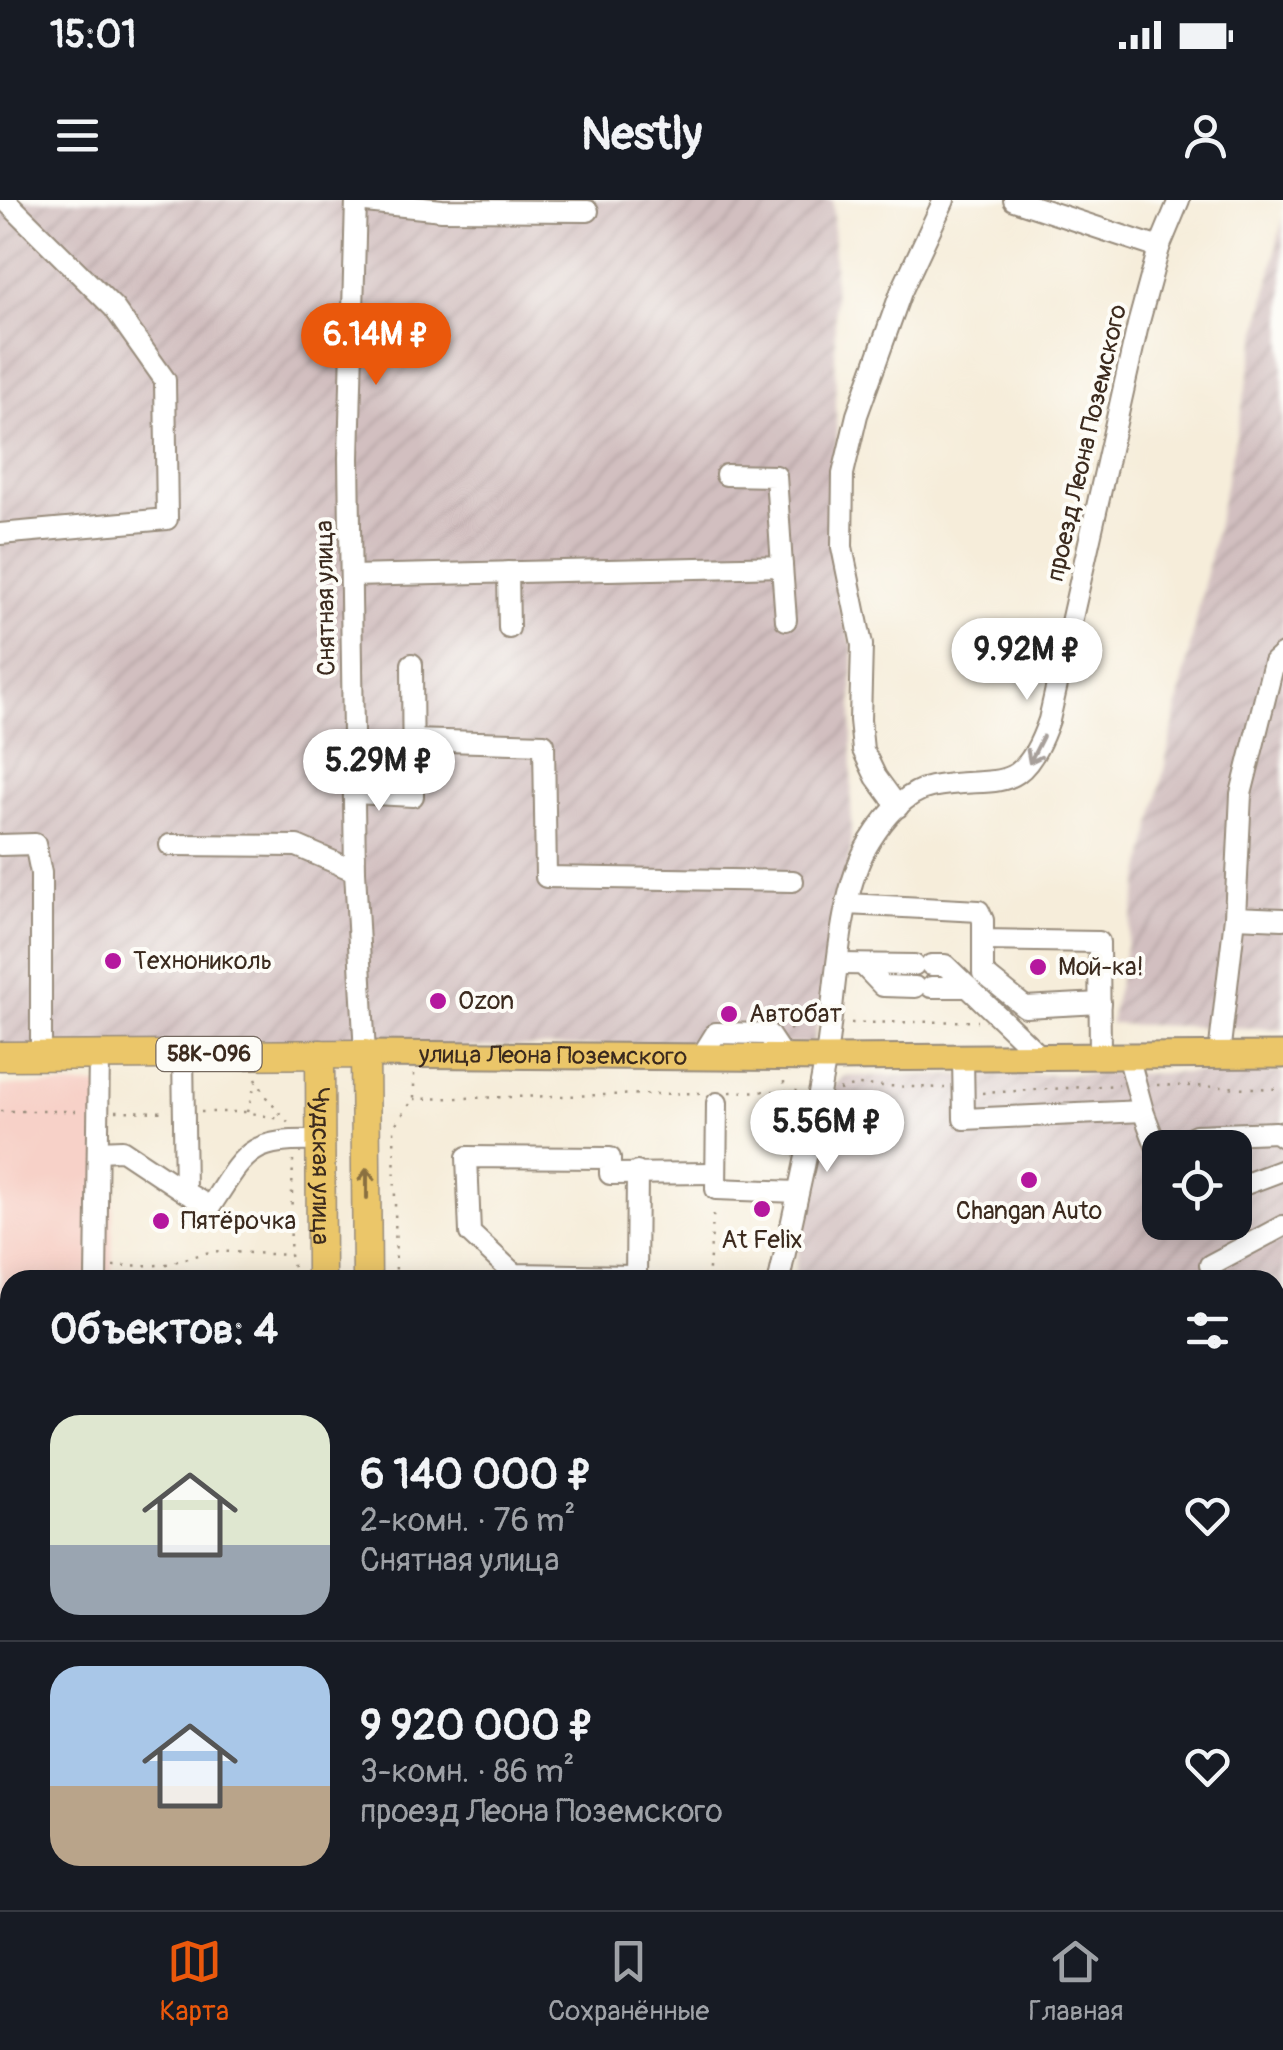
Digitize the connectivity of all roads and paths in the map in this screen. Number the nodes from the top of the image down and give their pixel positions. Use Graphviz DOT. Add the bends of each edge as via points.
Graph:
graph roads {
  1 [pos="5,200"];
  2 [pos="356,200"];
  3 [pos="944,200"];
  4 [pos="1014,200"];
  5 [pos="1178,200"];
  6 [pos="588,211"];
  7 [pos="1159,248"];
  8 [pos="726,475"];
  9 [pos="0,534"];
  10 [pos="782,566"];
  11 [pos="508,572"];
  12 [pos="351,576"];
  13 [pos="786,620"];
  14 [pos="509,628"];
  15 [pos="1283,654"];
  16 [pos="412,664"];
  17 [pos="412,740"];
  18 [pos="354,793"];
  19 [pos="898,806"];
  20 [pos="0,845"];
  21 [pos="170,845"];
  22 [pos="355,871"];
  23 [pos="793,881"];
  24 [pos="848,904"];
  25 [pos="1234,918"];
  26 [pos="1283,919"];
  27 [pos="983,940"];
  28 [pos="839,964"];
  29 [pos="863,965"];
  30 [pos="968,987"];
  31 [pos="1100,1002"];
  32 [pos="99,1054"];
  33 [pos="183,1054"];
  34 [pos="320,1054"];
  35 [pos="365,1054"];
  36 [pos="1128,1054"];
  37 [pos="1283,1054"];
  38 [pos="42,1055"];
  39 [pos="414,1055"];
  40 [pos="1100,1055"];
  41 [pos="1220,1055"];
  42 [pos="0,1056"];
  43 [pos="963,1056"];
  44 [pos="1040,1056"];
  45 [pos="825,1058"];
  46 [pos="256,1080"];
  47 [pos="1135,1084"];
  48 [pos="1283,1088"];
  49 [pos="964,1089"];
  50 [pos="842,1090"];
  51 [pos="784,1091"];
  52 [pos="714,1096"];
  53 [pos="414,1099"];
  54 [pos="0,1111"];
  55 [pos="98,1111"];
  56 [pos="184,1112"];
  57 [pos="247,1112"];
  58 [pos="1143,1112"];
  59 [pos="284,1120"];
  60 [pos="1152,1130"];
  61 [pos="1252,1133"];
  62 [pos="1283,1136"];
  63 [pos="307,1140"];
  64 [pos="98,1151"];
  65 [pos="1283,1170"];
  66 [pos="636,1172"];
  67 [pos="716,1182"];
  68 [pos="1252,1182"];
  69 [pos="185,1192"];
  70 [pos="798,1192"];
  71 [pos="1283,1226"];
  72 [pos="290,1255"];
  73 [pos="1210,1266"];
  74 [pos="96,1270"];
  75 [pos="118,1270"];
  76 [pos="294,1270"];
  77 [pos="320,1270"];
  78 [pos="367,1270"];
  79 [pos="396,1270"];
  80 [pos="510,1270"];
  81 [pos="636,1270"];
  82 [pos="709,1270"];
  83 [pos="781,1270"];
  1 -- 9 [label="street" via="114,308 165,380 167,519"];
  2 -- 6 [label="street" via="442,210"];
  2 -- 12 [label="street, Снятная улица"];
  3 -- 19 [label="street" via="902,292 843,474 842,547 862,645 863,750"];
  4 -- 7 [label="street"];
  5 -- 7 [label="street, проезд Леона Поземского"];
  7 -- 19 [label="street, проезд Леона Поземского, one-way" via="1038,752 1007,778 929,787"];
  8 -- 10 [label="street" via="776,476"];
  10 -- 11 [label="street"];
  10 -- 13 [label="street"];
  11 -- 12 [label="street"];
  11 -- 14 [label="street"];
  12 -- 18 [label="street, Снятная улица"];
  15 -- 25 [label="street" via="1274,662 1241,794"];
  16 -- 17 [label="street"];
  17 -- 18 [label="street" via="413,796"];
  17 -- 23 [label="street" via="544,744 546,877"];
  18 -- 22 [label="street, Снятная улица"];
  19 -- 24 [label="street, проезд Леона Поземского" via="869,843"];
  20 -- 38 [label="street" via="35,844 41,874"];
  21 -- 22 [label="street" via="297,846"];
  22 -- 35 [label="street, Снятная улица"];
  24 -- 27 [label="street" via="978,911"];
  24 -- 28 [label="street, проезд Леона Поземского"];
  25 -- 26 [label="street"];
  25 -- 41 [label="street"];
  27 -- 31 [label="street" via="983,973 1025,1006"];
  27 -- 31 [label="street" via="1099,942"];
  28 -- 29 [label="street"];
  28 -- 45 [label="street, проезд Леона Поземского"];
  29 -- 30 [label="street" via="883,986"];
  29 -- 30 [label="street" via="945,964"];
  30 -- 44 [label="street"];
  31 -- 40 [label="street"];
  32 -- 33 [label="highway, улица Леона Поземского / 58К-096"];
  32 -- 38 [label="highway, улица Леона Поземского / 58К-096"];
  32 -- 55 [label="street"];
  33 -- 34 [label="highway, улица Леона Поземского / 58К-096"];
  33 -- 56 [label="street"];
  34 -- 35 [label="highway, улица Леона Поземского / 58К-096"];
  34 -- 63 [label="highway, Чудская улица"];
  35 -- 39 [label="main road, улица Леона Поземского"];
  78 -- 35 [label="highway, Чудская улица, one-way"];
  36 -- 40 [label="main road, улица Леона Поземского"];
  36 -- 41 [label="main road, улица Леона Поземского"];
  36 -- 47 [label="street"];
  37 -- 41 [label="main road, улица Леона Поземского"];
  38 -- 42 [label="highway, улица Леона Поземского / 58К-096"];
  39 -- 45 [label="main road, улица Леона Поземского"];
  39 -- 53 [label="path"];
  40 -- 44 [label="main road, улица Леона Поземского"];
  43 -- 44 [label="main road, улица Леона Поземского"];
  43 -- 45 [label="main road, улица Леона Поземского"];
  43 -- 49 [label="street"];
  45 -- 70 [label="street, проезд Леона Поземского"];
  46 -- 57 [label="path"];
  47 -- 48 [label="path"];
  47 -- 49 [label="path" via="980,1094"];
  47 -- 58 [label="street"];
  49 -- 50 [label="path"];
  49 -- 58 [label="street" via="964,1119"];
  51 -- 52 [label="path"];
  52 -- 53 [label="path"];
  52 -- 67 [label="street"];
  53 -- 79 [label="path" via="394,1126"];
  54 -- 55 [label="path"];
  55 -- 56 [label="path"];
  55 -- 64 [label="street"];
  56 -- 57 [label="path"];
  56 -- 69 [label="street"];
  57 -- 59 [label="path"];
  58 -- 60 [label="street"];
  61 -- 62 [label="street"];
  63 -- 69 [label="street" via="266,1142 247,1155 210,1208"];
  63 -- 72 [label="path"];
  63 -- 77 [label="highway, Чудская улица"];
  64 -- 69 [label="street" via="122,1150"];
  64 -- 74 [label="street"];
  65 -- 68 [label="street"];
  66 -- 67 [label="street"];
  66 -- 80 [label="street" via="610,1174 610,1158 467,1157 470,1233"];
  66 -- 81 [label="street"];
  67 -- 70 [label="street"];
  67 -- 82 [label="path"];
  70 -- 83 [label="street, проезд Леона Поземского"];
  71 -- 73 [label="street"];
  72 -- 75 [label="path" via="213,1251"];
  72 -- 76 [label="path"];
}
